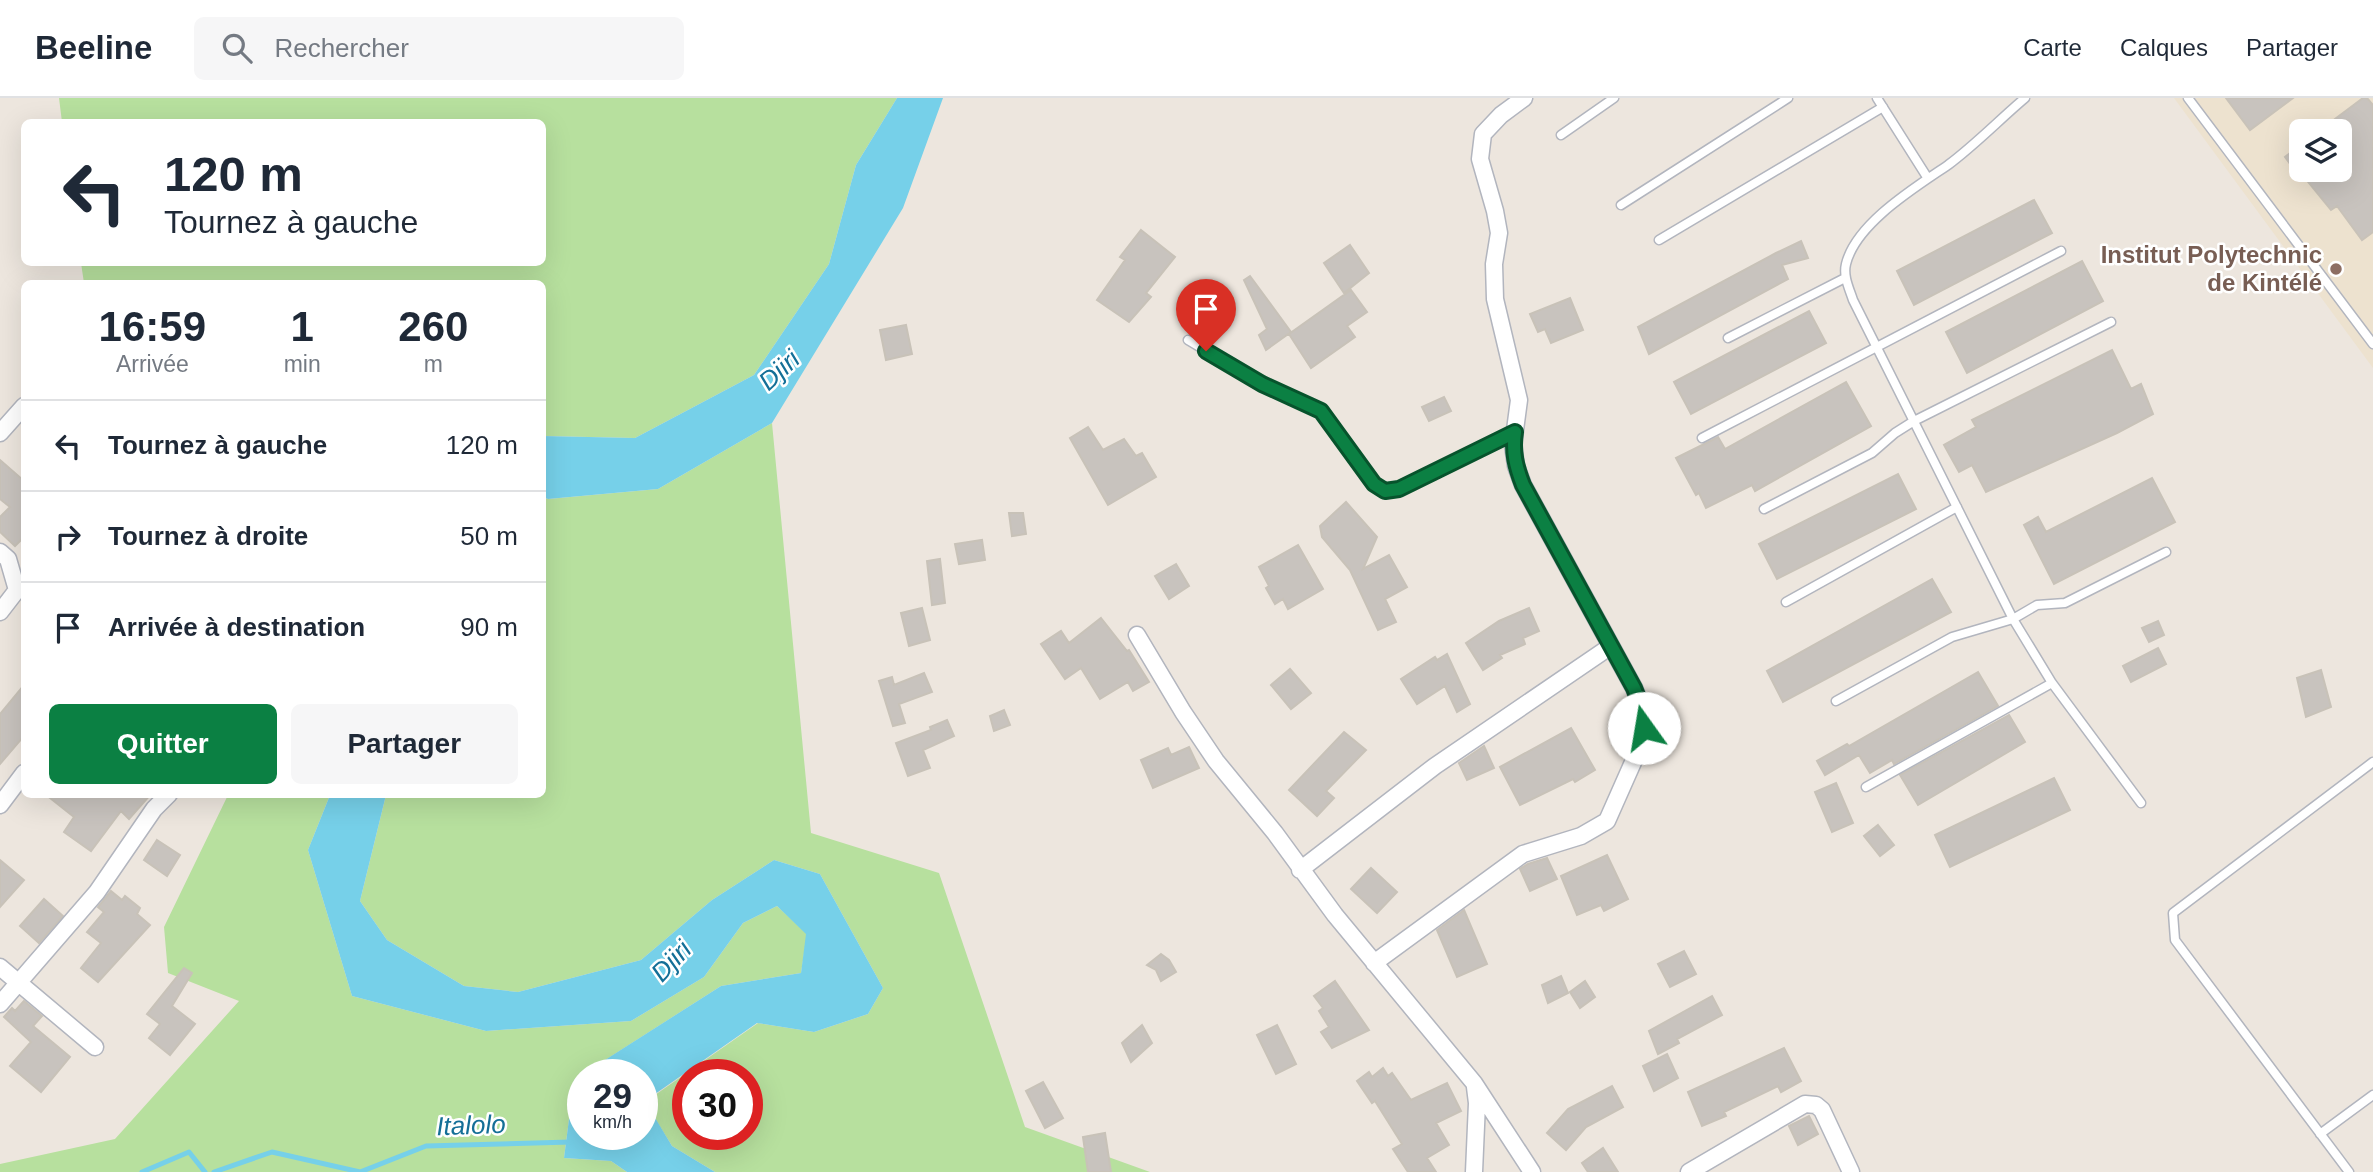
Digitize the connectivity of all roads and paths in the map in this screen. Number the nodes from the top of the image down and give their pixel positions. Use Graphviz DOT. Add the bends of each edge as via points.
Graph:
graph roads {
  1 [pos="1524,98"];
  2 [pos="1614,98"];
  3 [pos="1788,98"];
  4 [pos="1877,98"];
  5 [pos="2025,98"];
  6 [pos="2188,98"];
  7 [pos="1882,107"];
  8 [pos="1561,135"];
  9 [pos="1927,177"];
  10 [pos="1620,205"];
  11 [pos="1659,240"];
  12 [pos="2061,251"];
  13 [pos="1845,278"];
  14 [pos="2111,322"];
  15 [pos="1728,338"];
  16 [pos="1188,340"];
  17 [pos="2373,344"];
  18 [pos="1876,346"];
  19 [pos="21,409"];
  20 [pos="1914,421"];
  21 [pos="1515,432"];
  22 [pos="0,433"];
  23 [pos="1702,438"];
  24 [pos="1957,508"];
  25 [pos="1764,509"];
  26 [pos="0,552"];
  27 [pos="2166,552"];
  28 [pos="21,587"];
  29 [pos="21,590"];
  30 [pos="1786,602"];
  31 [pos="0,612"];
  32 [pos="2013,619"];
  33 [pos="1137,635"];
  34 [pos="1611,646"];
  35 [pos="2052,683"];
  36 [pos="1836,701"];
  37 [pos="2372,765"];
  38 [pos="21,778"];
  39 [pos="1866,787"];
  40 [pos="164,798"];
  41 [pos="2141,803"];
  42 [pos="0,805"];
  43 [pos="1300,870"];
  44 [pos="1374,963"];
  45 [pos="0,967"];
  46 [pos="19,984"];
  47 [pos="0,1004"];
  48 [pos="96,1047"];
  49 [pos="1475,1083"];
  50 [pos="2373,1095"];
  51 [pos="2320,1134"];
  52 [pos="1474,1172"];
  53 [pos="1532,1172"];
  54 [pos="1690,1172"];
  55 [pos="1851,1172"];
  56 [pos="2349,1172"];
  1 -- 21 [label="street" via="1483,134 1480,159 1499,233 1493,264 1495,299 1519,400"];
  2 -- 8 [label="lane"];
  3 -- 10 [label="lane"];
  4 -- 7 [label="lane"];
  5 -- 9 [label="lane" via="1949,164"];
  6 -- 17 [label="lane"];
  7 -- 9 [label="lane"];
  7 -- 11 [label="lane"];
  9 -- 13 [label="lane" via="1868,228 1852,249"];
  12 -- 18 [label="lane"];
  13 -- 15 [label="lane"];
  13 -- 18 [label="lane"];
  14 -- 20 [label="lane"];
  16 -- 21 [label="lane" via="1262,384 1321,411 1374,484 1385,491 1399,489"];
  18 -- 20 [label="lane"];
  18 -- 23 [label="lane"];
  19 -- 22 [label="street"];
  20 -- 24 [label="lane"];
  20 -- 25 [label="lane" via="1872,453"];
  21 -- 34 [label="street" via="1516,466 1523,485"];
  24 -- 30 [label="lane"];
  24 -- 32 [label="lane"];
  26 -- 28 [label="street"];
  27 -- 32 [label="lane" via="2066,603 2037,605"];
  29 -- 31 [label="street"];
  32 -- 35 [label="lane"];
  32 -- 36 [label="lane" via="1952,637"];
  33 -- 43 [label="street" via="1216,761"];
  34 -- 43 [label="street" via="1435,766"];
  34 -- 44 [label="street" via="1634,688 1644,728 1607,821 1581,836 1522,854"];
  35 -- 39 [label="lane"];
  35 -- 41 [label="lane"];
  37 -- 51 [label="lane" via="2173,913 2175,940"];
  38 -- 42 [label="street"];
  40 -- 46 [label="street" via="97,892"];
  43 -- 44 [label="street"];
  44 -- 49 [label="street"];
  45 -- 46 [label="street"];
  46 -- 47 [label="street"];
  46 -- 48 [label="street"];
  49 -- 52 [label="street"];
  49 -- 53 [label="street"];
  50 -- 51 [label="lane"];
  51 -- 56 [label="lane"];
  54 -- 55 [label="street" via="1805,1104 1822,1110"];
}
